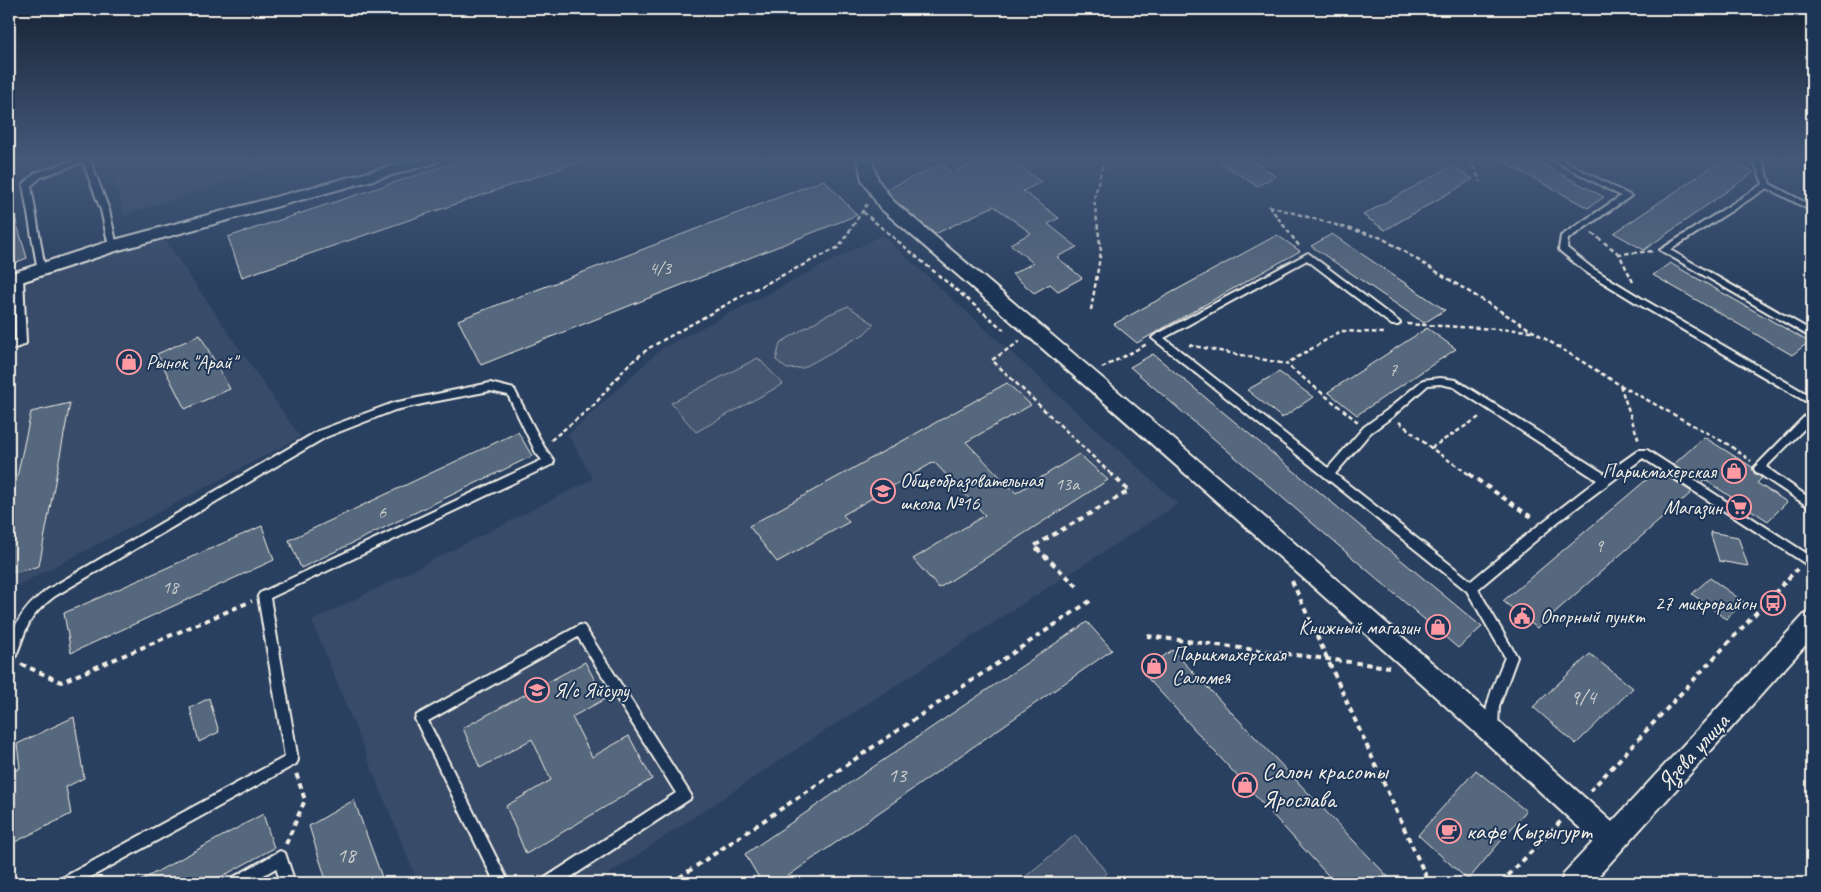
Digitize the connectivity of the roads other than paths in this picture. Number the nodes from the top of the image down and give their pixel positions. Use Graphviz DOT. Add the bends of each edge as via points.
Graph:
graph roads {
  1 [pos="30,202"];
  2 [pos="101,202"];
  3 [pos="277,202"];
  4 [pos="885,202"];
  5 [pos="1618,202"];
  6 [pos="1740,202"];
  7 [pos="1798,202"];
  8 [pos="1812,209"];
  9 [pos="113,246"];
  10 [pos="42,270"];
  11 [pos="14,278"];
  12 [pos="1396,323"];
  13 [pos="1812,335"];
  14 [pos="9,347"];
  15 [pos="1812,401"];
  16 [pos="1812,415"];
  17 [pos="1329,474"];
  18 [pos="1604,480"];
  19 [pos="1812,504"];
  20 [pos="1809,561"];
  21 [pos="1471,588"];
  22 [pos="1812,622"];
  23 [pos="9,659"];
  24 [pos="1492,731"];
  25 [pos="1612,841"];
  26 [pos="68,883"];
  27 [pos="237,883"];
  28 [pos="288,883"];
  29 [pos="502,883"];
  30 [pos="550,883"];
  31 [pos="1574,883"];
  1 -- 10 [label="lane"];
  2 -- 9 [label="lane"];
  3 -- 9 [label="street"];
  4 -- 24 [label="street" via="1128,410"];
  5 -- 15 [label="lane" via="1564,238 1563,249 1588,270"];
  6 -- 13 [label="lane" via="1664,250"];
  7 -- 8 [label="lane"];
  9 -- 10 [label="street"];
  10 -- 11 [label="street"];
  11 -- 14 [label="lane" via="21,343"];
  12 -- 17 [label="lane" via="1308,256 1157,338"];
  16 -- 19 [label="lane" via="1759,468"];
  17 -- 18 [label="lane" via="1367,430 1426,382 1440,381 1456,384"];
  17 -- 21 [label="lane"];
  18 -- 20 [label="lane" via="1643,453"];
  18 -- 21 [label="lane" via="1543,526"];
  21 -- 24 [label="lane" via="1511,657 1493,706"];
  22 -- 25 [label="street, Язева улица"];
  23 -- 26 [label="lane" via="26,614 38,602 322,434 393,407 462,391 490,388 511,392 540,450 549,461 264,596 292,760"];
  24 -- 25 [label="street"];
  25 -- 31 [label="street, Язева улица"];
  27 -- 28 [label="lane" via="280,858"];
  29 -- 30 [label="lane" via="421,719 580,630 686,796"];
}
